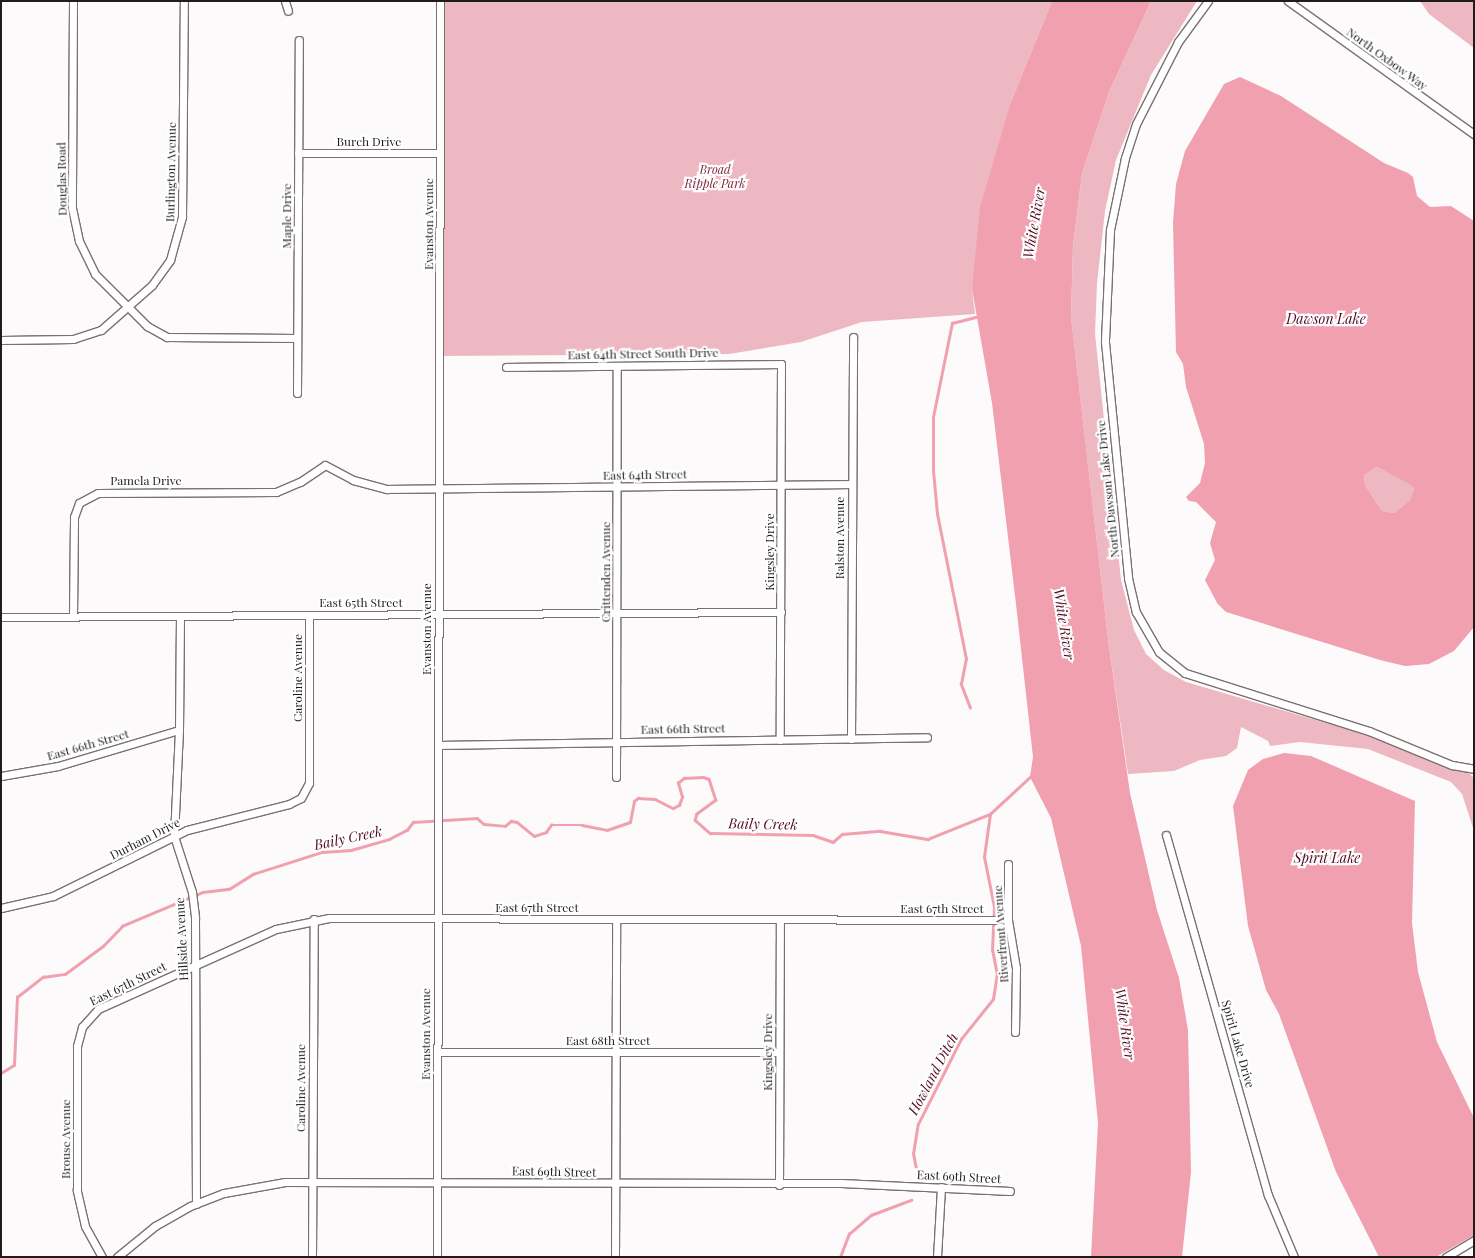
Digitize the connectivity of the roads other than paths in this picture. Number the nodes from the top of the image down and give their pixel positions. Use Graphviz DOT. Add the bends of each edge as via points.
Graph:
graph roads {
  1 [pos="73,1"];
  2 [pos="184,1"];
  3 [pos="285,1"];
  4 [pos="440,1"];
  5 [pos="1208,1"];
  6 [pos="1288,1"];
  7 [pos="288,11"];
  8 [pos="299,40"];
  9 [pos="1474,134"];
  10 [pos="298,153"];
  11 [pos="440,154"];
  12 [pos="128,308"];
  13 [pos="853,337"];
  14 [pos="298,338"];
  15 [pos="1,340"];
  16 [pos="781,364"];
  17 [pos="617,366"];
  18 [pos="506,367"];
  19 [pos="297,393"];
  20 [pos="852,484"];
  21 [pos="781,485"];
  22 [pos="617,486"];
  23 [pos="440,488"];
  24 [pos="781,612"];
  25 [pos="617,613"];
  26 [pos="438,614"];
  27 [pos="310,615"];
  28 [pos="1,616"];
  29 [pos="73,616"];
  30 [pos="180,616"];
  31 [pos="179,730"];
  32 [pos="927,737"];
  33 [pos="851,739"];
  34 [pos="780,740"];
  35 [pos="617,741"];
  36 [pos="440,746"];
  37 [pos="1474,769"];
  38 [pos="1,776"];
  39 [pos="616,777"];
  40 [pos="301,798"];
  41 [pos="1166,835"];
  42 [pos="174,836"];
  43 [pos="1008,864"];
  44 [pos="1,908"];
  45 [pos="314,919"];
  46 [pos="438,919"];
  47 [pos="780,919"];
  48 [pos="616,920"];
  49 [pos="1008,920"];
  50 [pos="196,964"];
  51 [pos="88,1018"];
  52 [pos="1015,1032"];
  53 [pos="437,1052"];
  54 [pos="616,1052"];
  55 [pos="779,1052"];
  56 [pos="312,1182"];
  57 [pos="437,1182"];
  58 [pos="615,1184"];
  59 [pos="779,1185"];
  60 [pos="941,1188"];
  61 [pos="1010,1191"];
  62 [pos="196,1204"];
  63 [pos="1474,1240"];
  64 [pos="102,1257"];
  65 [pos="117,1257"];
  66 [pos="312,1257"];
  67 [pos="437,1257"];
  68 [pos="615,1257"];
  69 [pos="937,1257"];
  70 [pos="1294,1257"];
  71 [pos="1446,1257"];
  1 -- 12 [label="street, Douglas Road" via="74,223 82,252 95,274"];
  2 -- 12 [label="street, Burlington Avenue" via="182,225 166,267"];
  3 -- 7 [label="street"];
  4 -- 11 [label="street, Evanston Avenue"];
  5 -- 37 [label="street, North Dawson Lake Drive" via="1178,42 1136,124 1125,158 1110,230 1105,342 1128,578 1136,612 1159,652 1185,673 1369,731 1452,765"];
  6 -- 9 [label="street, North Oxbow Way"];
  8 -- 10 [label="street, Maple Drive"];
  10 -- 11 [label="street, Burch Drive"];
  10 -- 14 [label="street, Maple Drive"];
  11 -- 23 [label="street, Evanston Avenue"];
  12 -- 14 [label="street, Douglas Road" via="154,331 175,339"];
  12 -- 15 [label="street, Burlington Avenue" via="101,330 79,338"];
  13 -- 20 [label="street, Ralston Avenue"];
  14 -- 19 [label="street, Maple Drive"];
  16 -- 17 [label="street, East 64th Street South Drive"];
  16 -- 21 [label="street, Kingsley Drive"];
  17 -- 18 [label="street, East 64th Street South Drive"];
  17 -- 22 [label="street, Crittenden Avenue"];
  20 -- 21 [label="street, East 64th Street"];
  20 -- 33 [label="street, Ralston Avenue"];
  21 -- 22 [label="street, East 64th Street"];
  21 -- 24 [label="street, Kingsley Drive"];
  22 -- 23 [label="street, East 64th Street"];
  22 -- 25 [label="street, Crittenden Avenue"];
  23 -- 26 [label="street, Evanston Avenue"];
  23 -- 29 [label="street, Pamela Drive" via="369,486 328,465 321,465 300,482 276,492 98,493 87,496 79,503 74,517"];
  24 -- 25 [label="street, East 65th Street"];
  24 -- 34 [label="street, Kingsley Drive"];
  25 -- 26 [label="street, East 65th Street"];
  25 -- 35 [label="street, Crittenden Avenue"];
  26 -- 27 [label="street, East 65th Street"];
  26 -- 36 [label="street, Evanston Avenue"];
  27 -- 30 [label="street, East 65th Street"];
  27 -- 40 [label="street, Caroline Avenue" via="309,783"];
  28 -- 29 [label="street, East 65th Street"];
  29 -- 30 [label="street, East 65th Street"];
  30 -- 31 [label="street, Hillside Avenue"];
  31 -- 38 [label="street, East 66th Street" via="58,766"];
  31 -- 42 [label="street, Hillside Avenue"];
  32 -- 33 [label="street, East 66th Street"];
  33 -- 34 [label="street, East 66th Street"];
  34 -- 35 [label="street, East 66th Street"];
  35 -- 36 [label="street, East 66th Street"];
  35 -- 39 [label="street, Crittenden Avenue"];
  36 -- 46 [label="street, Evanston Avenue"];
  40 -- 42 [label="street, Durham Drive" via="289,804 201,825"];
  41 -- 70 [label="street, Spirit Lake Drive" via="1268,1196"];
  42 -- 44 [label="street, Durham Drive" via="53,896"];
  42 -- 50 [label="street, Hillside Avenue" via="192,892"];
  43 -- 49 [label="street, Riverfront Avenue"];
  45 -- 46 [label="street, East 67th Street"];
  45 -- 50 [label="street, East 67th Street" via="276,929"];
  45 -- 56 [label="street, Caroline Avenue"];
  46 -- 48 [label="street, East 67th Street"];
  46 -- 53 [label="street, Evanston Avenue"];
  47 -- 48 [label="street, East 67th Street"];
  47 -- 49 [label="street, East 67th Street"];
  47 -- 55 [label="street, Kingsley Drive"];
  48 -- 54 [label="street"];
  49 -- 52 [label="street, Riverfront Avenue" via="1016,968"];
  50 -- 51 [label="street, East 67th Street" via="101,1008"];
  50 -- 62 [label="street, Hillside Avenue"];
  51 -- 64 [label="street, Brouse Avenue" via="79,1034 77,1046 77,1190 85,1226"];
  53 -- 54 [label="street, East 68th Street"];
  53 -- 57 [label="street, Evanston Avenue"];
  54 -- 55 [label="street, East 68th Street"];
  54 -- 58 [label="street"];
  55 -- 59 [label="street, Kingsley Drive"];
  56 -- 57 [label="street, East 69th Street"];
  56 -- 62 [label="street, East 69th Street" via="252,1186"];
  56 -- 66 [label="street, Caroline Avenue"];
  57 -- 58 [label="street, East 69th Street"];
  57 -- 67 [label="street, Evanston Avenue"];
  58 -- 59 [label="street, East 69th Street"];
  58 -- 68 [label="street"];
  59 -- 60 [label="street, East 69th Street" via="841,1183"];
  60 -- 61 [label="street, East 69th Street"];
  60 -- 69 [label="street"];
  62 -- 65 [label="street, East 69th Street" via="155,1226"];
  63 -- 71 [label="street"];
}
